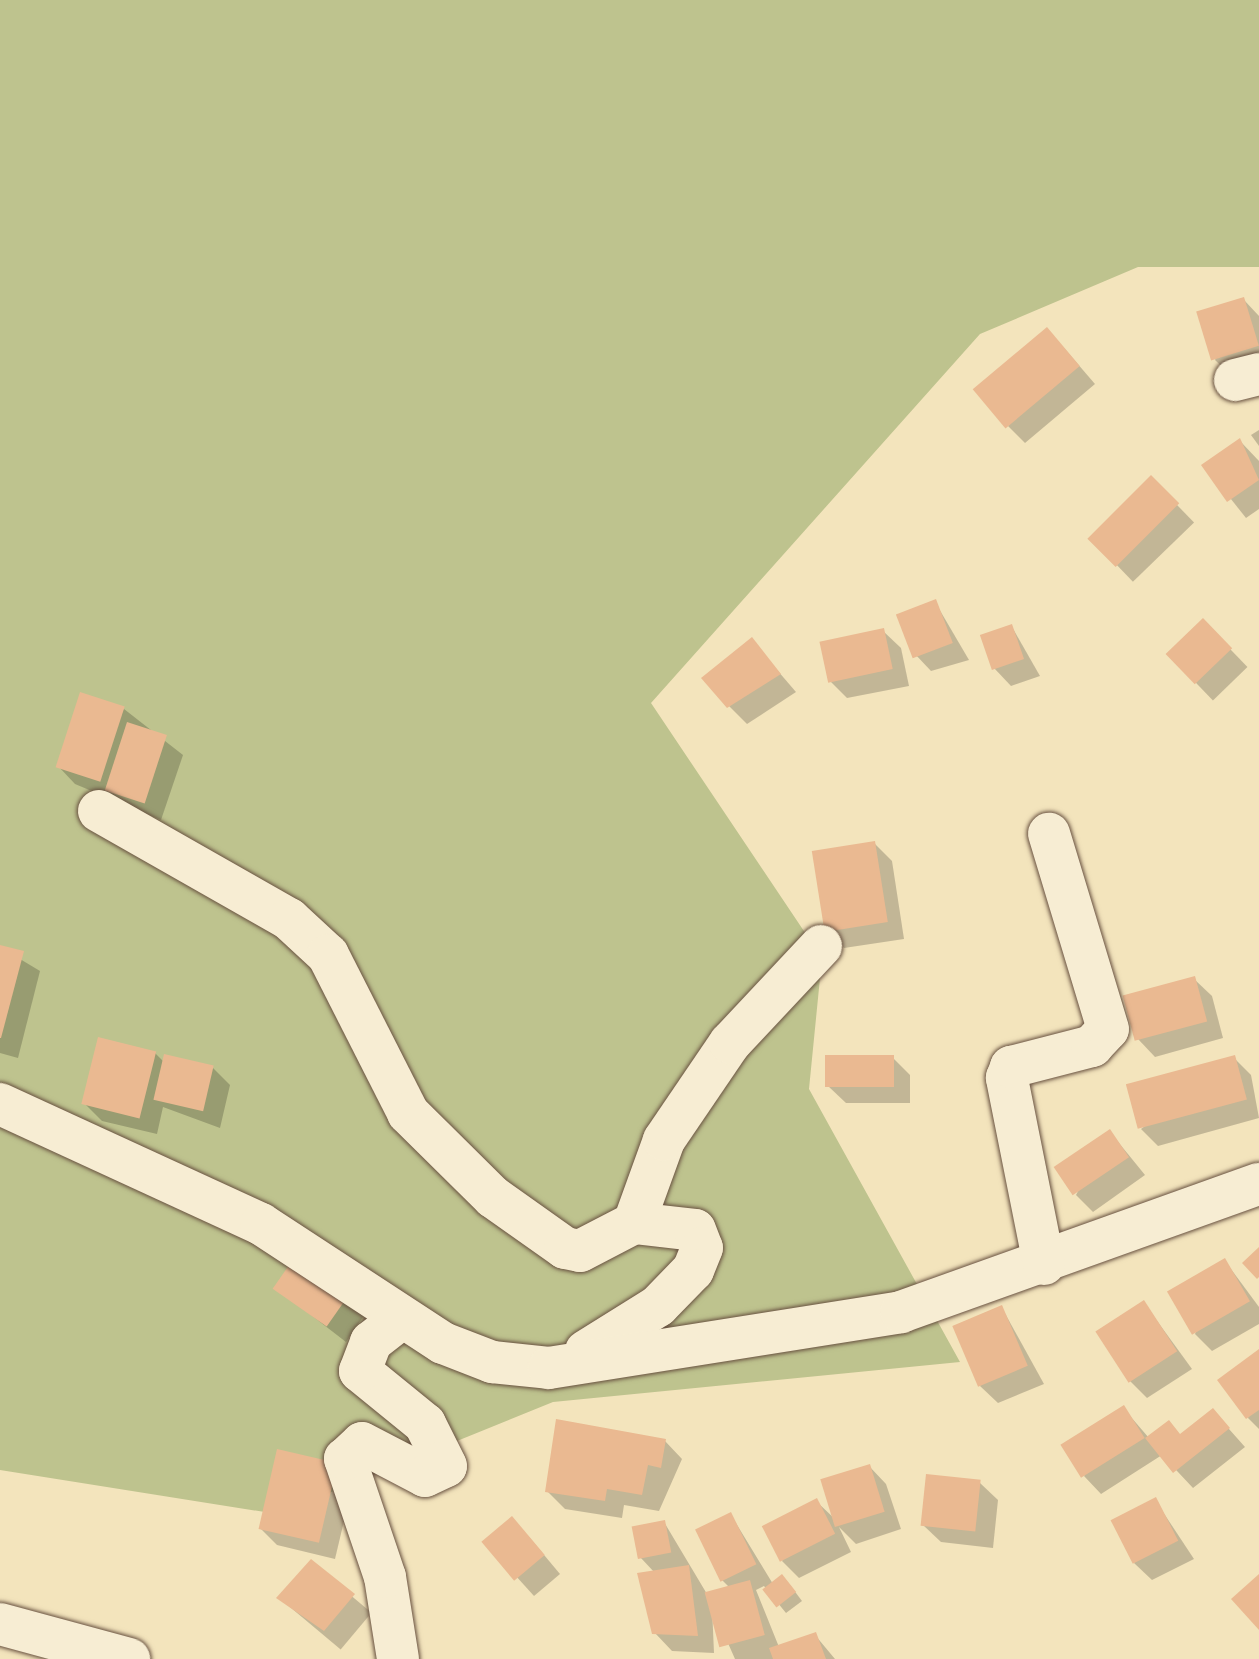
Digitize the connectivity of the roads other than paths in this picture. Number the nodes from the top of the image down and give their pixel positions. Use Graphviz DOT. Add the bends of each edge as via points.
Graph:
graph roads {
  1 [pos="99,811"];
  2 [pos="1050,834"];
  3 [pos="821,946"];
  4 [pos="0,1104"];
  5 [pos="1259,1184"];
  6 [pos="634,1222"];
  7 [pos="1044,1264"];
  8 [pos="400,1319"];
  9 [pos="549,1368"];
  10 [pos="0,1624"];
  11 [pos="129,1659"];
  12 [pos="398,1659"];
  1 -- 6 [label="street" via="289,919 328,955 396,1096 493,1197 565,1248 580,1251"];
  2 -- 7 [label="street" via="1108,1029 1092,1046 1011,1068 1007,1078"];
  3 -- 6 [label="street" via="730,1042 664,1140"];
  4 -- 8 [label="street" via="261,1224"];
  5 -- 7 [label="street"];
  6 -- 9 [label="street" via="695,1230 702,1248 693,1270 616,1337"];
  7 -- 9 [label="street" via="836,1328"];
  8 -- 9 [label="street" via="492,1362"];
  8 -- 12 [label="street" via="371,1342 360,1371 425,1424 446,1466 426,1476 362,1444 344,1460 385,1577"];
  10 -- 11 [label="street"];
}
